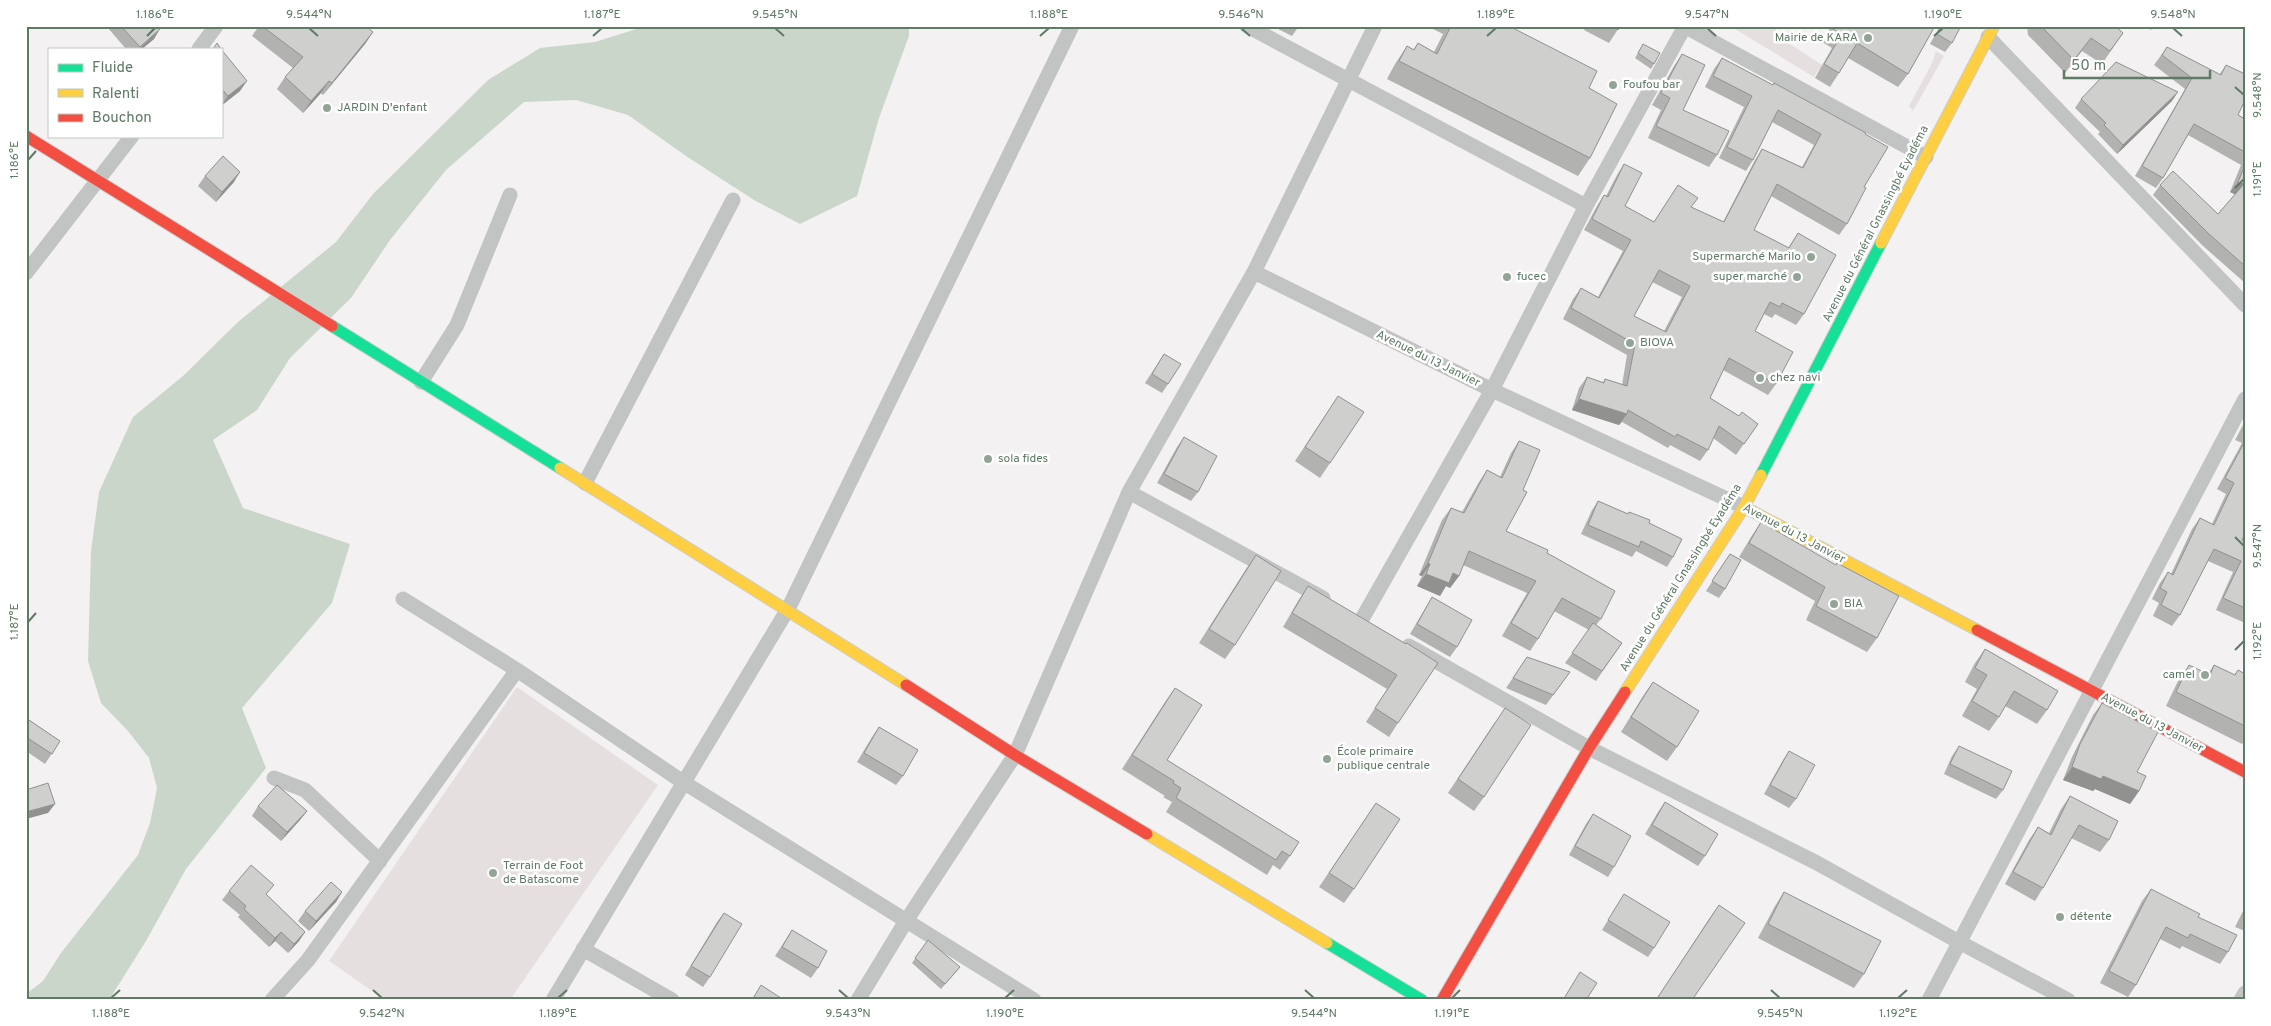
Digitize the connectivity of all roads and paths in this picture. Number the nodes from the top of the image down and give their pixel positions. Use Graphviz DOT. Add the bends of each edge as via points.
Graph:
graph roads {
  1 [pos="216,26"];
  2 [pos="1072,26"];
  3 [pos="1247,26"];
  4 [pos="1376,26"];
  5 [pos="1684,26"];
  6 [pos="1991,32"];
  7 [pos="200,48"];
  8 [pos="1348,80"];
  9 [pos="26,136"];
  10 [pos="130,138"];
  11 [pos="1926,157"];
  12 [pos="99,179"];
  13 [pos="510,195"];
  14 [pos="733,200"];
  15 [pos="1586,206"];
  16 [pos="1254,272"];
  17 [pos="26,273"];
  18 [pos="2245,305"];
  19 [pos="421,382"];
  20 [pos="1492,390"];
  21 [pos="2245,399"];
  22 [pos="585,483"];
  23 [pos="1129,492"];
  24 [pos="1744,507"];
  25 [pos="403,599"];
  26 [pos="1336,605"];
  27 [pos="788,609"];
  28 [pos="1378,628"];
  29 [pos="1395,638"];
  30 [pos="517,670"];
  31 [pos="2090,690"];
  32 [pos="1589,748"];
  33 [pos="1015,755"];
  34 [pos="2245,772"];
  35 [pos="274,778"];
  36 [pos="683,782"];
  37 [pos="380,861"];
  38 [pos="906,921"];
  39 [pos="1961,943"];
  40 [pos="583,949"];
  41 [pos="2245,993"];
  42 [pos="272,1000"];
  43 [pos="553,1000"];
  44 [pos="672,1000"];
  45 [pos="858,1000"];
  46 [pos="1034,1000"];
  47 [pos="1422,1000"];
  48 [pos="1442,1000"];
  49 [pos="1929,1000"];
  50 [pos="2068,1000"];
  51 [pos="2241,1000"];
  1 -- 7 [label="street"];
  2 -- 27 [label="street"];
  3 -- 8 [label="street"];
  4 -- 8 [label="street"];
  5 -- 11 [label="street"];
  5 -- 15 [label="street"];
  6 -- 11 [label="main road, Avenue du Général Gnassingbé Eyadéma"];
  6 -- 18 [label="street"];
  8 -- 15 [label="street"];
  8 -- 16 [label="street"];
  9 -- 12 [label="main road"];
  10 -- 12 [label="street"];
  11 -- 24 [label="main road, Avenue du Général Gnassingbé Eyadéma"];
  12 -- 17 [label="street"];
  12 -- 19 [label="main road"];
  13 -- 19 [label="street" via="457,326"];
  14 -- 22 [label="street"];
  15 -- 20 [label="street"];
  16 -- 20 [label="street, Avenue du 13 Janvier"];
  16 -- 23 [label="street"];
  19 -- 22 [label="main road"];
  20 -- 24 [label="street, Avenue du 13 Janvier"];
  20 -- 28 [label="street" via="1357,617"];
  21 -- 31 [label="street"];
  22 -- 27 [label="main road"];
  23 -- 26 [label="street"];
  23 -- 33 [label="street"];
  24 -- 31 [label="main road, Avenue du 13 Janvier"];
  24 -- 32 [label="main road, Avenue du Général Gnassingbé Eyadéma"];
  25 -- 30 [label="street"];
  27 -- 33 [label="main road"];
  27 -- 36 [label="street"];
  29 -- 32 [label="street"];
  30 -- 36 [label="street"];
  30 -- 37 [label="street"];
  31 -- 34 [label="main road, Avenue du 13 Janvier"];
  31 -- 39 [label="street"];
  32 -- 39 [label="street" via="1817,863"];
  32 -- 48 [label="main road, Avenue du Général Gnassingbé Eyadéma"];
  33 -- 38 [label="street"];
  33 -- 47 [label="main road"];
  35 -- 37 [label="street" via="305,790"];
  36 -- 38 [label="street"];
  36 -- 40 [label="street"];
  37 -- 42 [label="street" via="308,960"];
  38 -- 45 [label="street"];
  38 -- 46 [label="street"];
  39 -- 49 [label="street"];
  39 -- 50 [label="street"];
  40 -- 43 [label="street"];
  40 -- 44 [label="street"];
  41 -- 51 [label="street"];
}
